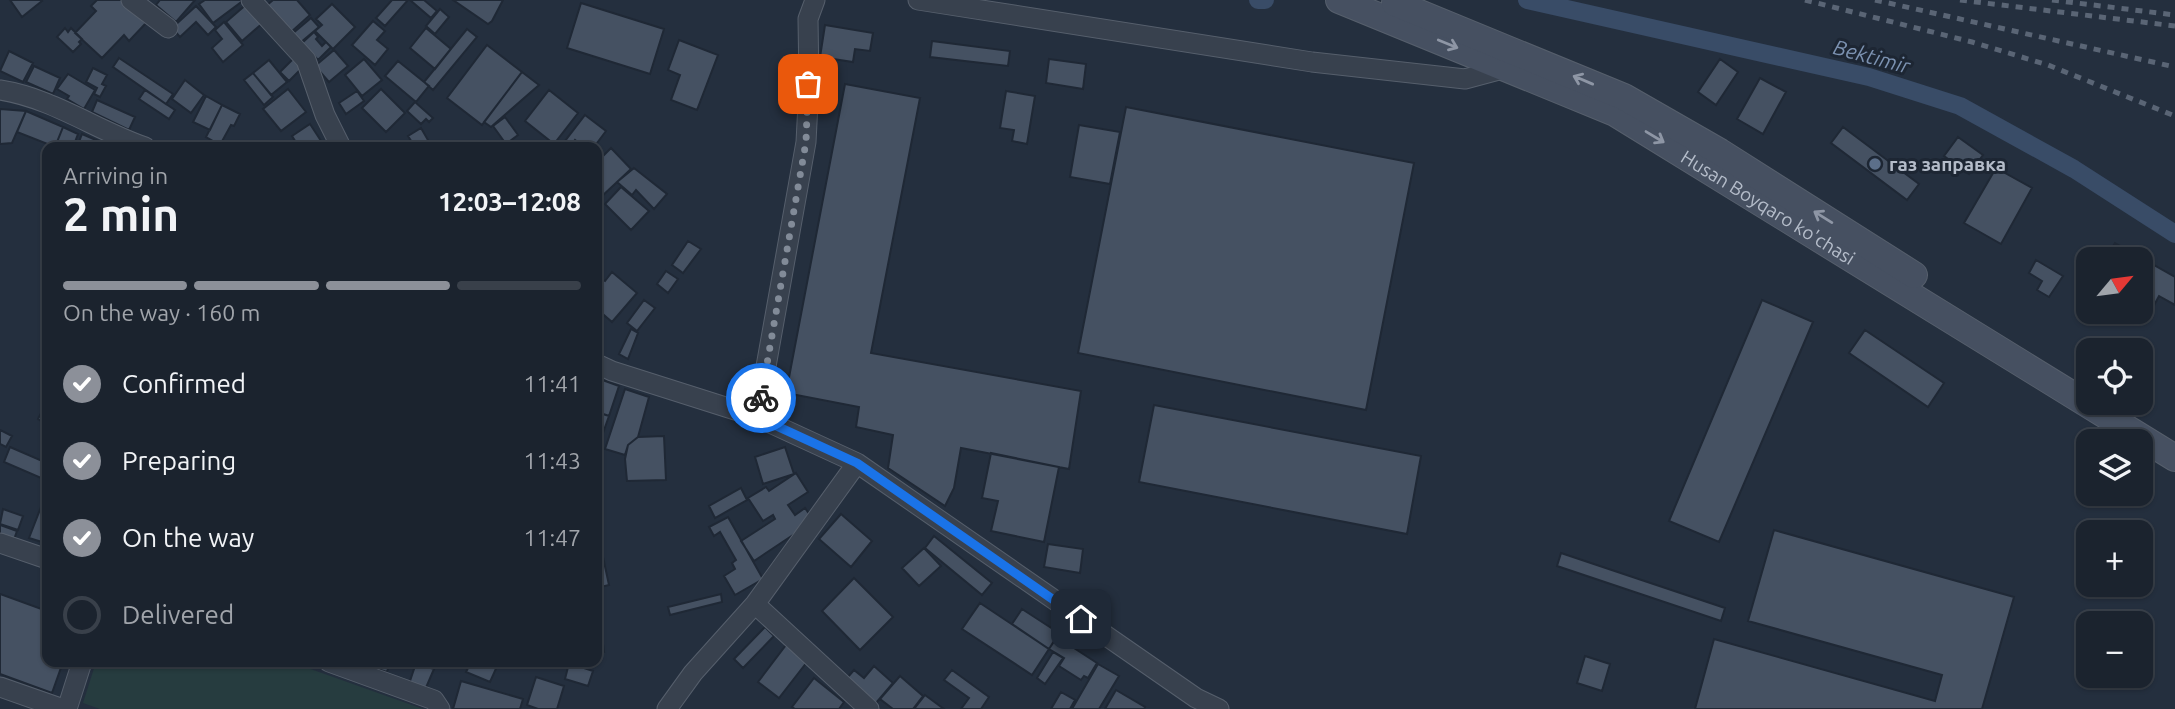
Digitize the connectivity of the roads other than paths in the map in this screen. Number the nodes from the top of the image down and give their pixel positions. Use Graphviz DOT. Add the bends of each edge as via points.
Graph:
graph roads {
  1 [pos="131,0"];
  2 [pos="251,0"];
  3 [pos="815,0"];
  4 [pos="919,0"];
  5 [pos="1339,0"];
  6 [pos="1387,0"];
  7 [pos="168,27"];
  8 [pos="1506,68"];
  9 [pos="0,90"];
  10 [pos="131,142"];
  11 [pos="338,142"];
  12 [pos="602,366"];
  13 [pos="2076,376"];
  14 [pos="2139,415"];
  15 [pos="757,417"];
  16 [pos="2175,437"];
  17 [pos="2175,458"];
  18 [pos="857,463"];
  19 [pos="0,544"];
  20 [pos="42,557"];
  21 [pos="755,604"];
  22 [pos="80,667"];
  23 [pos="343,667"];
  24 [pos="0,687"];
  25 [pos="65,709"];
  26 [pos="440,709"];
  27 [pos="667,709"];
  28 [pos="869,709"];
  29 [pos="1219,709"];
  1 -- 7 [label="street"];
  2 -- 11 [label="street" via="306,60"];
  3 -- 15 [label="street" via="808,19 806,142"];
  4 -- 8 [label="street" via="1423,75 1465,79"];
  5 -- 8 [label="main road, Husan Boyqaro ko'chasi, one-way"];
  13 -- 6 [label="main road, Husan Boyqaro ko'chasi, one-way" via="1720,152 1624,97"];
  8 -- 17 [label="main road, Husan Boyqaro ko'chasi, one-way" via="1615,113"];
  9 -- 10 [label="street" via="39,99"];
  12 -- 15 [label="street"];
  14 -- 16 [label="main road"];
  15 -- 18 [label="street"];
  18 -- 21 [label="street"];
  18 -- 29 [label="street" via="1196,698"];
  19 -- 20 [label="street"];
  21 -- 27 [label="street"];
  21 -- 28 [label="street"];
  22 -- 25 [label="street"];
  23 -- 26 [label="street" via="434,700"];
  24 -- 25 [label="street"];
}
